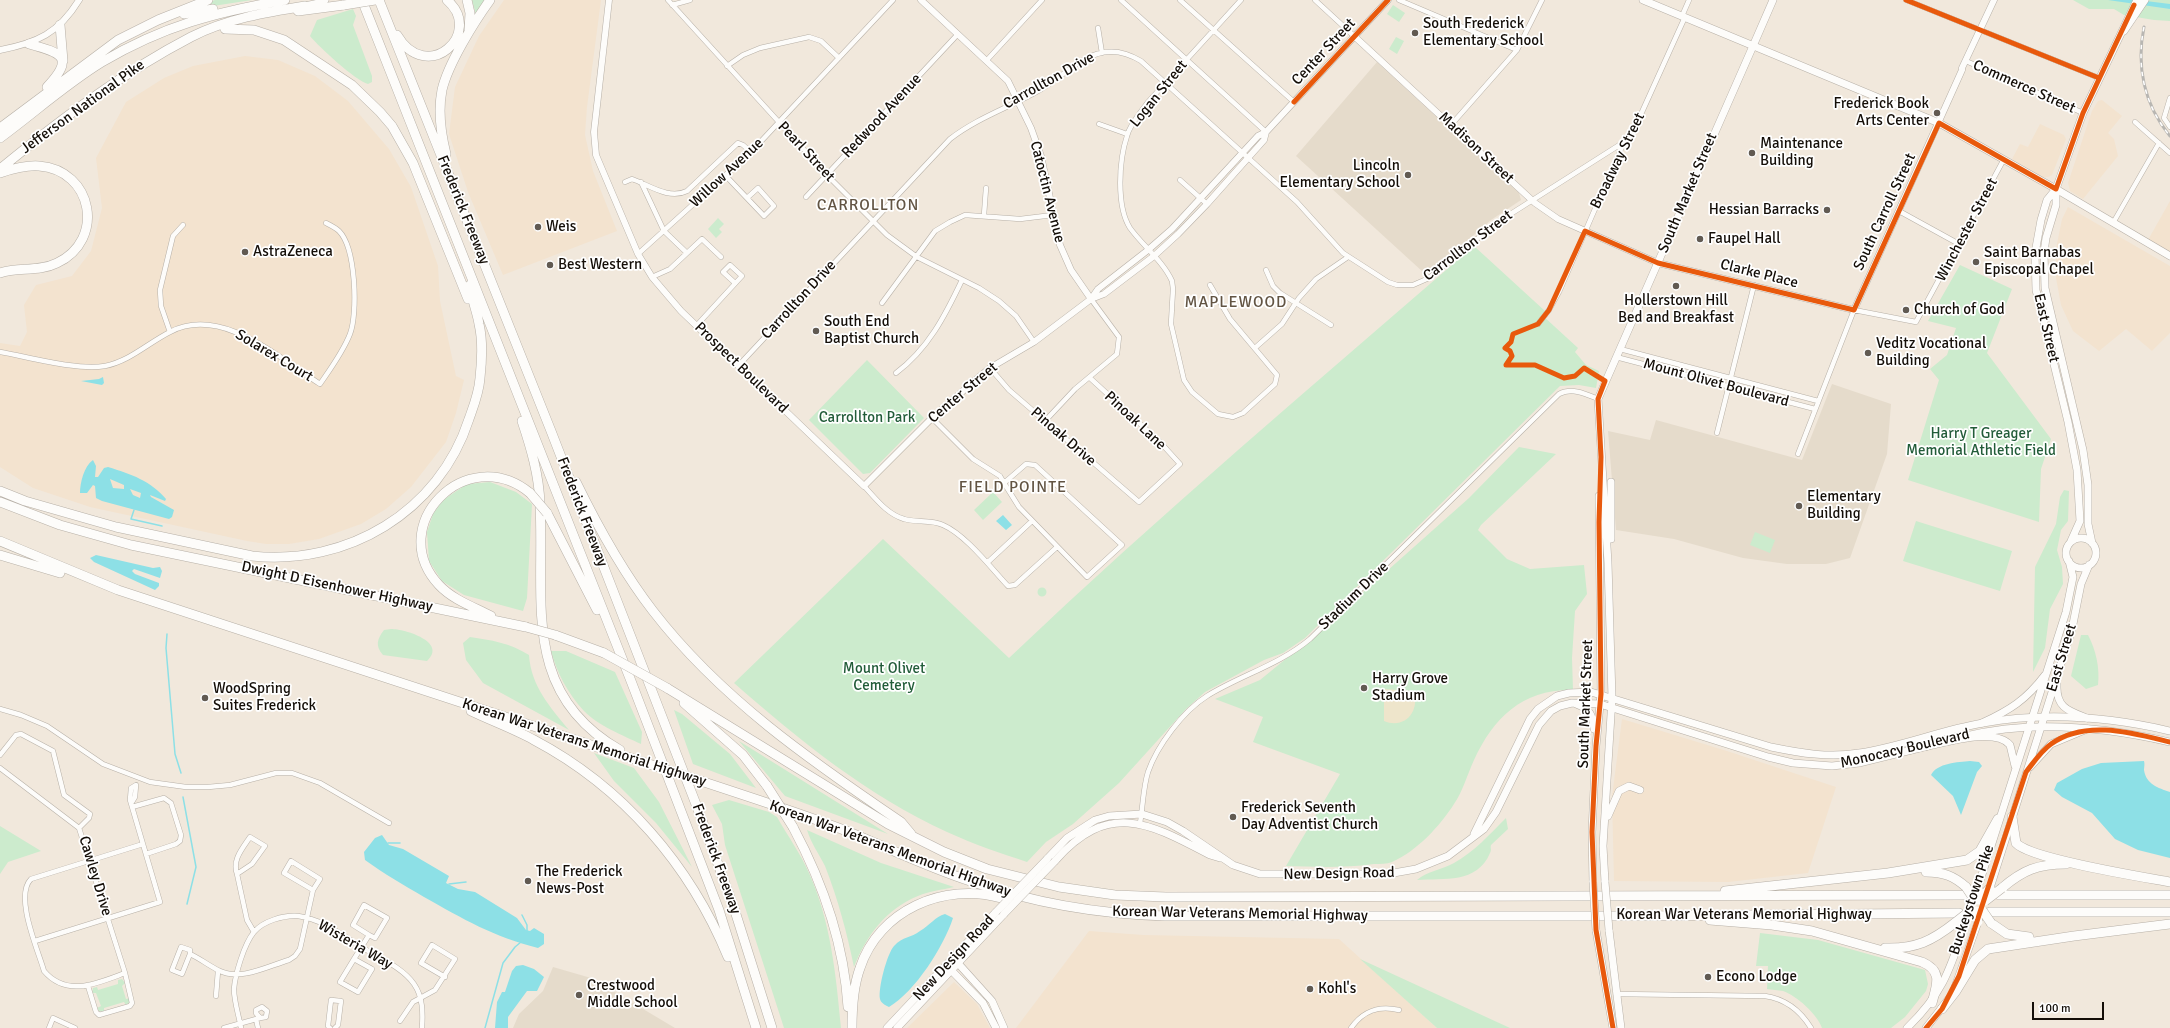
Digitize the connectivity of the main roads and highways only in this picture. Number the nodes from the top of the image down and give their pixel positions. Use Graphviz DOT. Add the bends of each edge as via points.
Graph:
graph roads {
  1 [pos="208,0"];
  2 [pos="285,0"];
  3 [pos="292,0"];
  4 [pos="325,0"];
  5 [pos="362,0"];
  6 [pos="375,0"];
  7 [pos="379,0"];
  8 [pos="447,0"];
  9 [pos="467,0"];
  10 [pos="490,0"];
  11 [pos="1643,0"];
  12 [pos="1772,0"];
  13 [pos="2139,3"];
  14 [pos="254,5"];
  15 [pos="305,6"];
  16 [pos="386,19"];
  17 [pos="158,20"];
  18 [pos="60,25"];
  19 [pos="225,29"];
  20 [pos="469,33"];
  21 [pos="184,42"];
  22 [pos="29,44"];
  23 [pos="1752,46"];
  24 [pos="63,64"];
  25 [pos="29,106"];
  26 [pos="0,128"];
  27 [pos="0,138"];
  28 [pos="0,169"];
  29 [pos="0,173"];
  30 [pos="2056,189"];
  31 [pos="456,190"];
  32 [pos="2170,256"];
  33 [pos="3,270"];
  34 [pos="470,272"];
  35 [pos="488,321"];
  36 [pos="477,398"];
  37 [pos="551,431"];
  38 [pos="1601,458"];
  39 [pos="1610,482"];
  40 [pos="0,491"];
  41 [pos="0,496"];
  42 [pos="0,502"];
  43 [pos="60,525"];
  44 [pos="0,541"];
  45 [pos="2071,541"];
  46 [pos="2092,543"];
  47 [pos="0,555"];
  48 [pos="2069,561"];
  49 [pos="1608,563"];
  50 [pos="2088,565"];
  51 [pos="118,590"];
  52 [pos="501,622"];
  53 [pos="2048,670"];
  54 [pos="2058,674"];
  55 [pos="631,681"];
  56 [pos="667,688"];
  57 [pos="1601,694"];
  58 [pos="436,695"];
  59 [pos="1612,698"];
  60 [pos="1572,703"];
  61 [pos="1600,704"];
  62 [pos="1611,708"];
  63 [pos="2032,718"];
  64 [pos="2044,718"];
  65 [pos="2087,718"];
  66 [pos="1982,723"];
  67 [pos="2029,728"];
  68 [pos="2040,728"];
  69 [pos="2087,729"];
  70 [pos="2170,731"];
  71 [pos="1742,739"];
  72 [pos="1718,742"];
  73 [pos="2170,742"];
  74 [pos="1596,746"];
  75 [pos="1924,747"];
  76 [pos="649,764"];
  77 [pos="2015,771"];
  78 [pos="2026,772"];
  79 [pos="1640,790"];
  80 [pos="2012,817"];
  81 [pos="1998,819"];
  82 [pos="1474,835"];
  83 [pos="916,839"];
  84 [pos="1603,846"];
  85 [pos="1220,858"];
  86 [pos="1051,860"];
  87 [pos="2078,864"];
  88 [pos="1888,873"];
  89 [pos="2170,882"];
  90 [pos="1978,887"];
  91 [pos="1990,888"];
  92 [pos="1965,891"];
  93 [pos="2000,892"];
  94 [pos="2170,895"];
  95 [pos="1671,896"];
  96 [pos="1979,906"];
  97 [pos="2170,912"];
  98 [pos="1959,913"];
  99 [pos="1141,915"];
  100 [pos="1642,916"];
  101 [pos="1961,922"];
  102 [pos="1978,922"];
  103 [pos="2170,924"];
  104 [pos="2074,936"];
  105 [pos="1868,946"];
  106 [pos="955,961"];
  107 [pos="946,965"];
  108 [pos="952,970"];
  109 [pos="1932,1003"];
  110 [pos="1942,1009"];
  111 [pos="751,1012"];
  112 [pos="756,1028"];
  113 [pos="772,1028"];
  114 [pos="851,1028"];
  115 [pos="887,1028"];
  116 [pos="897,1028"];
  117 [pos="996,1028"];
  118 [pos="1004,1028"];
  119 [pos="1613,1028"];
  120 [pos="1621,1028"];
  121 [pos="1907,1028"];
  122 [pos="1926,1028"];
  1 -- 17 [label="highway"];
  2 -- 14 [label="highway, Jefferson National Pike"];
  3 -- 15 [label="highway"];
  4 -- 15 [label="main road"];
  5 -- 34 [label="highway, Frederick Freeway"];
  6 -- 19 [label="highway, bridge" via="281,14"];
  7 -- 16 [label="highway, Frederick Freeway"];
  8 -- 16 [label="highway" via="457,13 459,31 453,44 438,55 423,56 410,51"];
  9 -- 20 [label="highway" via="470,13"];
  10 -- 20 [label="highway"];
  11 -- 23 [label="main road"];
  12 -- 23 [label="main road, South Market Street"];
  13 -- 30 [label="main road" via="2083,113"];
  14 -- 17 [label="highway" via="218,8"];
  14 -- 27 [label="highway, Jefferson National Pike" via="198,18 148,37 76,79"];
  15 -- 21 [label="highway, Jefferson National Pike" via="230,22"];
  16 -- 31 [label="highway, Frederick Freeway"];
  17 -- 25 [label="highway" via="118,40"];
  18 -- 24 [label="highway"];
  19 -- 21 [label="highway"];
  19 -- 36 [label="highway" via="254,30 288,42 352,85 392,126 414,163 471,309 478,342"];
  20 -- 31 [label="highway" via="445,82 441,102 442,134"];
  21 -- 28 [label="highway, Jefferson National Pike" via="121,77"];
  22 -- 24 [label="highway" via="56,52"];
  23 -- 30 [label="main road" via="1938,123"];
  23 -- 38 [label="main road, South Market Street" via="1598,399"];
  24 -- 25 [label="highway" via="58,76"];
  25 -- 26 [label="highway"];
  29 -- 33 [label="highway" via="15,168 39,166 61,172 81,190 88,211 82,240 64,259 44,268"];
  30 -- 32 [label="main road"];
  30 -- 45 [label="main road, East Street" via="2047,200 2041,220 2035,253 2035,272 2040,310 2068,422 2077,470 2080,521"];
  30 -- 46 [label="main road, East Street" via="2056,205 2044,252 2044,288 2083,450 2088,485 2088,524"];
  31 -- 37 [label="highway, Frederick Freeway"];
  34 -- 35 [label="highway, Frederick Freeway"];
  34 -- 36 [label="highway" via="470,287 480,325 481,342"];
  35 -- 55 [label="highway, Frederick Freeway"];
  35 -- 76 [label="highway" via="527,436 536,473 540,503 542,634 552,676 565,702 583,724 618,750"];
  36 -- 40 [label="highway" via="454,455 418,502 382,530 355,543 319,553 281,558 242,554 116,527 25,501"];
  37 -- 83 [label="highway" via="611,549 670,631 712,677 747,709 807,757 901,822"];
  37 -- 113 [label="highway, Frederick Freeway" via="699,812 734,908"];
  38 -- 49 [label="main road, South Market Street"];
  38 -- 57 [label="main road, South Market Street" via="1598,522"];
  39 -- 49 [label="main road" via="1611,540"];
  41 -- 43 [label="highway"];
  42 -- 43 [label="highway, Dwight D Eisenhower Highway"];
  43 -- 52 [label="highway, Dwight D Eisenhower Highway" via="131,545"];
  44 -- 51 [label="highway"];
  45 -- 46 [label="main road" via="2080,538"];
  45 -- 48 [label="main road" via="2066,552"];
  46 -- 50 [label="main road" via="2096,551"];
  47 -- 51 [label="highway"];
  48 -- 50 [label="main road" via="2080,567"];
  48 -- 53 [label="main road, East Street" via="2072,584"];
  49 -- 59 [label="main road, South Market Street"];
  50 -- 54 [label="main road, East Street"];
  51 -- 58 [label="highway"];
  52 -- 55 [label="highway, bridge" via="450,594 436,581 422,551 424,524 428,512 440,496 450,487 481,476 514,482 530,493 548,513"];
  52 -- 56 [label="highway, Dwight D Eisenhower Highway, bridge" via="555,635 604,653"];
  53 -- 63 [label="main road, East Street"];
  53 -- 66 [label="main road" via="2026,698"];
  54 -- 64 [label="main road, East Street"];
  54 -- 65 [label="main road" via="2056,695 2061,705"];
  55 -- 111 [label="highway, Frederick Freeway" via="719,910"];
  56 -- 83 [label="highway, Korean War Veterans Memorial Highway"];
  56 -- 114 [label="highway, bridge" via="743,755 767,786 793,827 812,863 831,916 843,965"];
  57 -- 59 [label="main road, Monocacy Boulevard"];
  57 -- 61 [label="main road, South Market Street"];
  57 -- 82 [label="main road, New Design Road" via="1569,693 1557,696 1538,709 1525,728"];
  58 -- 76 [label="highway, Korean War Veterans Memorial Highway"];
  58 -- 111 [label="highway" via="511,728 557,753 596,779 632,811 671,855 700,899 724,947"];
  59 -- 62 [label="main road, South Market Street"];
  59 -- 71 [label="main road, Monocacy Boulevard"];
  60 -- 61 [label="main road, New Design Road"];
  60 -- 74 [label="main road" via="1591,712"];
  60 -- 82 [label="main road, New Design Road" via="1560,706 1544,717 1517,766 1496,812 1484,829"];
  61 -- 62 [label="main road, Monocacy Boulevard"];
  61 -- 74 [label="main road, South Market Street"];
  62 -- 72 [label="main road, Monocacy Boulevard"];
  62 -- 84 [label="main road, South Market Street"];
  63 -- 64 [label="main road, Monocacy Boulevard"];
  63 -- 66 [label="main road, Monocacy Boulevard"];
  63 -- 67 [label="main road, Buckeystown Pike"];
  64 -- 65 [label="main road, Monocacy Boulevard"];
  64 -- 68 [label="main road, East Street"];
  65 -- 70 [label="main road, Monocacy Boulevard" via="2134,723"];
  66 -- 71 [label="main road, Monocacy Boulevard" via="1858,754 1795,752"];
  67 -- 68 [label="main road, Monocacy Boulevard"];
  67 -- 75 [label="main road, Monocacy Boulevard" via="1986,731"];
  67 -- 77 [label="main road, Buckeystown Pike"];
  68 -- 69 [label="main road, Monocacy Boulevard"];
  68 -- 78 [label="main road, Buckeystown Pike"];
  69 -- 73 [label="main road, Monocacy Boulevard"];
  69 -- 78 [label="main road" via="2051,744"];
  71 -- 72 [label="main road" via="1725,738"];
  72 -- 75 [label="main road, Monocacy Boulevard" via="1768,757 1818,766 1859,763"];
  74 -- 119 [label="main road, South Market Street, bridge" via="1592,832 1593,882 1596,930"];
  75 -- 77 [label="main road" via="1996,736 2010,745"];
  76 -- 99 [label="highway, Korean War Veterans Memorial Highway, bridge" via="822,822 1000,892 1055,905"];
  77 -- 81 [label="main road, Buckeystown Pike"];
  78 -- 80 [label="main road, Buckeystown Pike"];
  79 -- 84 [label="main road" via="1629,786 1619,791 1608,813"];
  80 -- 87 [label="highway" via="2013,835 2020,848"];
  80 -- 91 [label="main road, Buckeystown Pike"];
  81 -- 88 [label="highway" via="1980,850 1967,860"];
  81 -- 90 [label="main road, Buckeystown Pike"];
  82 -- 85 [label="main road, New Design Road" via="1437,862 1388,874 1267,875 1241,869"];
  83 -- 95 [label="highway, Korean War Veterans Memorial Highway" via="995,871 1059,887 1115,895"];
  84 -- 120 [label="main road, South Market Street, bridge" via="1609,930"];
  85 -- 86 [label="main road, New Design Road" via="1140,823 1116,824 1090,832"];
  85 -- 86 [label="main road, New Design Road" via="1213,850 1167,822 1142,814 1109,816 1095,820 1067,838"];
  86 -- 106 [label="main road, New Design Road, bridge" via="1004,914"];
  86 -- 106 [label="main road, New Design Road, bridge" via="996,912"];
  87 -- 89 [label="highway"];
  87 -- 93 [label="highway" via="2044,865 2028,869"];
  88 -- 92 [label="highway" via="1938,872 1953,876"];
  88 -- 95 [label="highway"];
  90 -- 96 [label="highway, bridge"];
  91 -- 96 [label="highway, bridge"];
  92 -- 95 [label="highway, Korean War Veterans Memorial Highway"];
  92 -- 96 [label="highway, bridge"];
  93 -- 94 [label="highway"];
  93 -- 96 [label="highway, bridge"];
  96 -- 97 [label="highway"];
  96 -- 101 [label="highway, bridge"];
  96 -- 102 [label="highway, bridge"];
  96 -- 104 [label="highway, bridge" via="1991,923 2013,936"];
  98 -- 100 [label="highway, Korean War Veterans Memorial Highway"];
  99 -- 100 [label="highway, Korean War Veterans Memorial Highway"];
  99 -- 114 [label="highway" via="1054,909 980,893 954,894 925,901 900,914 871,944 856,982"];
  100 -- 105 [label="highway" via="1772,924 1812,931"];
  101 -- 105 [label="highway" via="1935,939 1912,947"];
  101 -- 109 [label="main road, Buckeystown Pike" via="1951,968"];
  102 -- 110 [label="main road, Buckeystown Pike" via="1959,976"];
  103 -- 104 [label="highway"];
  104 -- 110 [label="highway" via="1995,947 1980,953"];
  105 -- 109 [label="highway" via="1922,962 1933,968 1937,981"];
  106 -- 107 [label="main road, New Design Road"];
  106 -- 108 [label="main road, New Design Road"];
  106 -- 118 [label="main road" via="992,1001"];
  107 -- 108 [label="main road"];
  107 -- 115 [label="main road, New Design Road"];
  108 -- 116 [label="main road, New Design Road"];
  108 -- 117 [label="main road" via="988,1009"];
  109 -- 121 [label="main road, Buckeystown Pike"];
  110 -- 122 [label="main road, Buckeystown Pike"];
  111 -- 112 [label="highway"];
}
